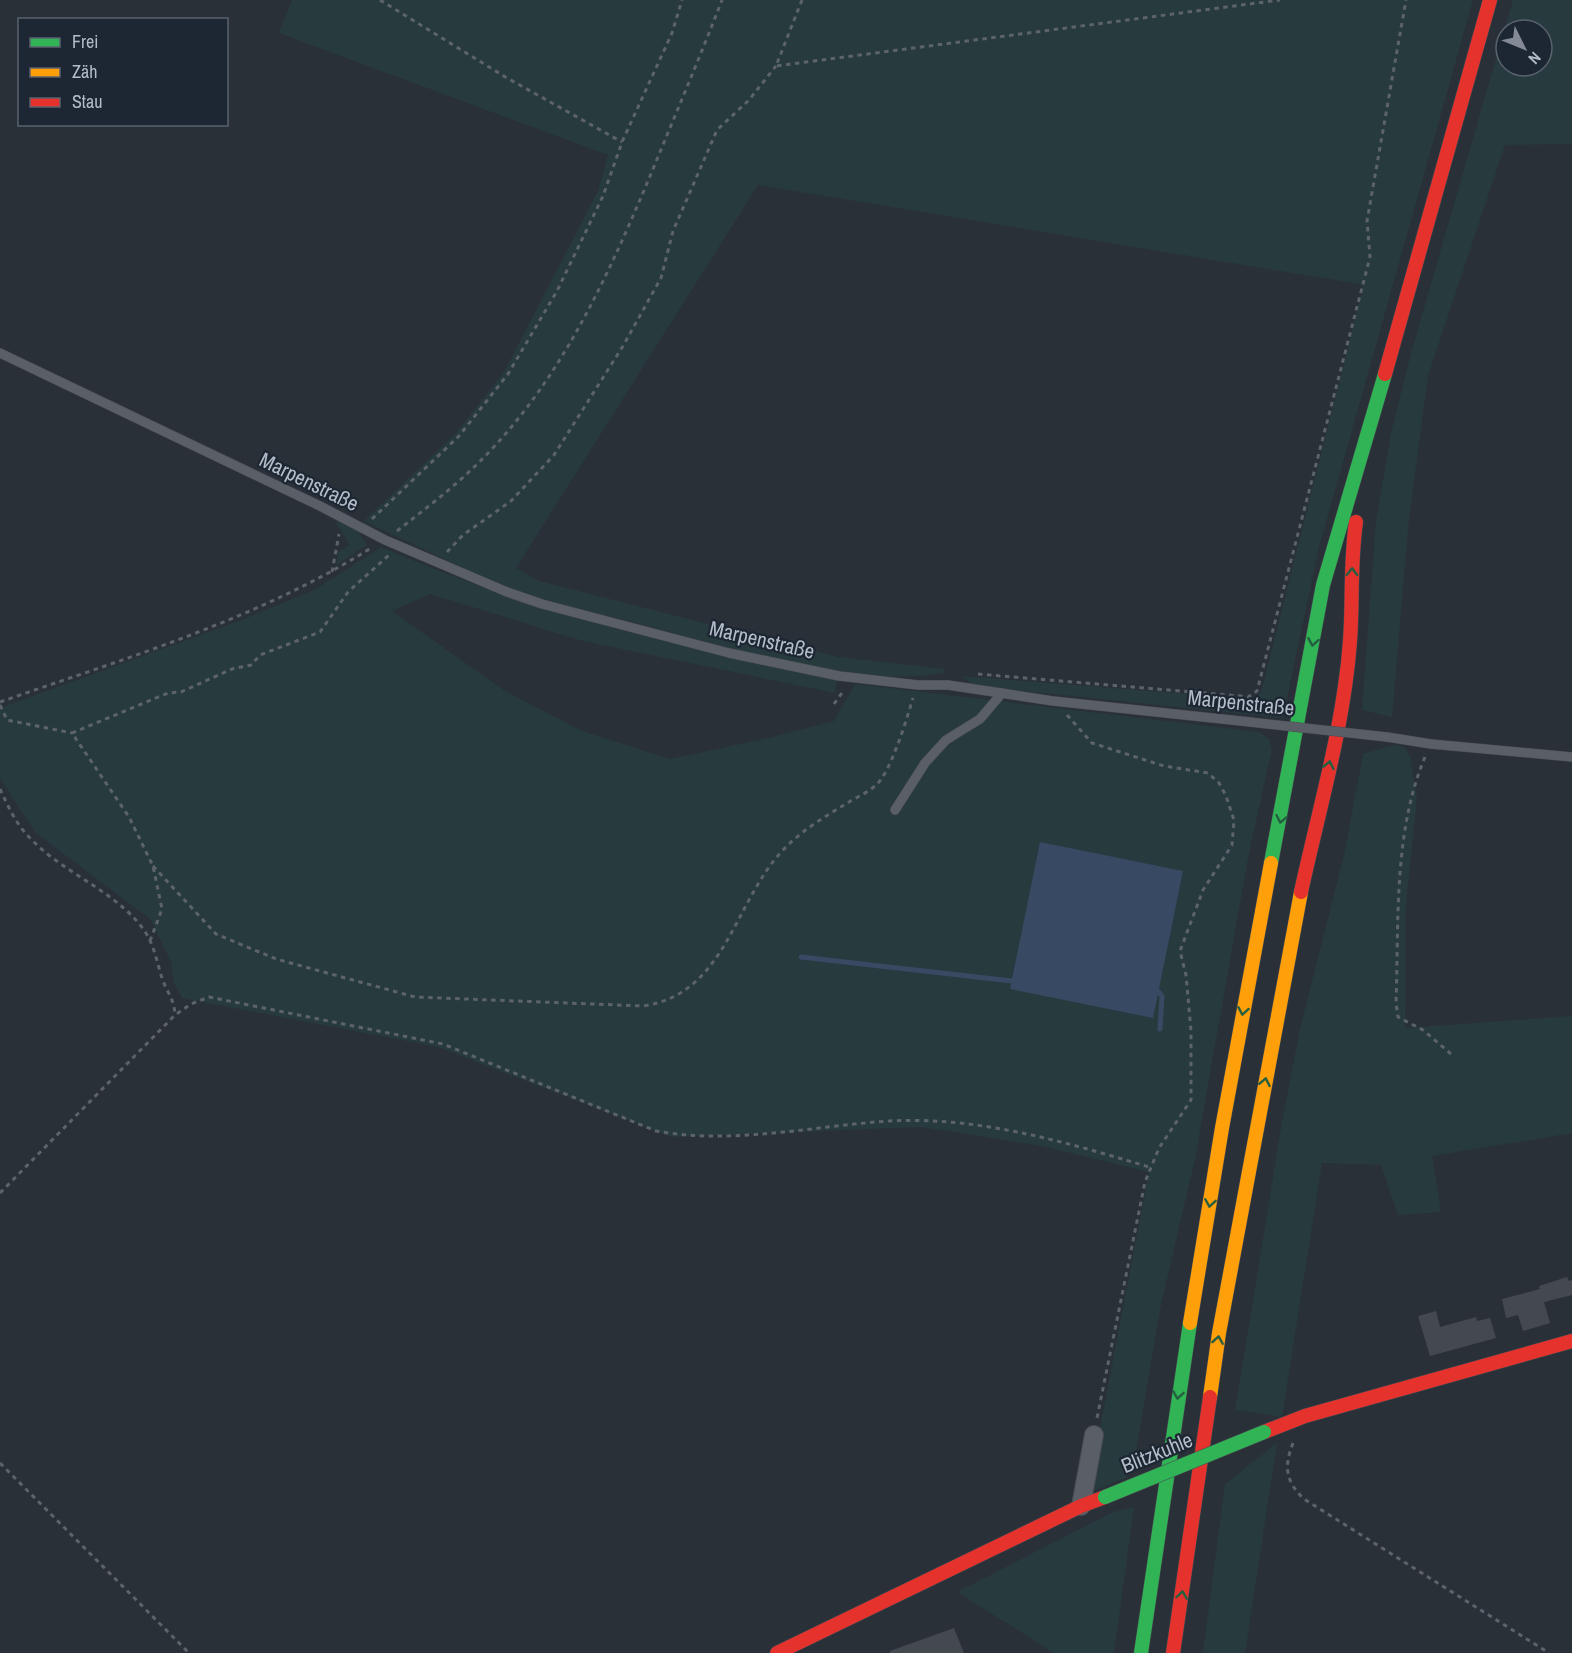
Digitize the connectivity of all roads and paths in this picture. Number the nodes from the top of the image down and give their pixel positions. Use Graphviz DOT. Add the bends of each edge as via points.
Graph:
graph roads {
  1 [pos="380,0"];
  2 [pos="682,0"];
  3 [pos="722,0"];
  4 [pos="802,0"];
  5 [pos="1280,0"];
  6 [pos="1406,0"];
  7 [pos="1490,0"];
  8 [pos="776,66"];
  9 [pos="622,142"];
  10 [pos="0,353"];
  11 [pos="1371,423"];
  12 [pos="362,528"];
  13 [pos="339,534"];
  14 [pos="385,540"];
  15 [pos="397,545"];
  16 [pos="434,561"];
  17 [pos="332,573"];
  18 [pos="968,674"];
  19 [pos="918,685"];
  20 [pos="1002,693"];
  21 [pos="1053,701"];
  22 [pos="0,704"];
  23 [pos="72,733"];
  24 [pos="1431,744"];
  25 [pos="1572,757"];
  26 [pos="0,789"];
  27 [pos="895,810"];
  28 [pos="153,866"];
  29 [pos="150,940"];
  30 [pos="175,1016"];
  31 [pos="1451,1054"];
  32 [pos="1149,1167"];
  33 [pos="0,1193"];
  34 [pos="1572,1341"];
  35 [pos="1305,1416"];
  36 [pos="1094,1436"];
  37 [pos="0,1463"];
  38 [pos="1081,1506"];
  39 [pos="189,1653"];
  40 [pos="777,1653"];
  41 [pos="1141,1653"];
  42 [pos="1173,1653"];
  43 [pos="1549,1653"];
  1 -- 9 [label="path"];
  2 -- 9 [label="path" via="672,33"];
  3 -- 14 [label="path" via="611,265 589,312 551,375 490,451 436,501"];
  4 -- 8 [label="path"];
  5 -- 8 [label="path"];
  6 -- 18 [label="path" via="1367,221 1370,257 1257,691 1248,697"];
  7 -- 11 [label="main road"];
  8 -- 16 [label="path" via="749,100 717,130 673,231 661,278 554,455 511,501"];
  9 -- 12 [label="path" via="603,196 558,291 508,374 459,436"];
  10 -- 12 [label="lane, Marpenstraße"];
  11 -- 41 [label="main road, one-way" via="1323,585 1256,939 1176,1410"];
  42 -- 11 [label="main road, one-way" via="1221,1322 1298,904 1340,715 1350,641 1352,548"];
  12 -- 14 [label="lane, Marpenstraße"];
  13 -- 17 [label="path"];
  14 -- 15 [label="lane, Marpenstraße"];
  14 -- 17 [label="path"];
  15 -- 16 [label="lane, Marpenstraße"];
  15 -- 23 [label="path" via="348,592 320,632 260,655 251,665 232,669 181,692 168,693"];
  16 -- 19 [label="lane, Marpenstraße" via="542,604 729,653 839,676"];
  17 -- 22 [label="path" via="254,609"];
  19 -- 20 [label="lane, Marpenstraße"];
  19 -- 28 [label="path" via="902,733 877,785 816,822 783,850 761,878 719,954 696,983 660,1003 643,1006 415,997 276,959 216,934"];
  20 -- 21 [label="lane, Marpenstraße"];
  20 -- 27 [label="lane" via="980,719 946,740 925,763"];
  21 -- 24 [label="lane, Marpenstraße, bridge"];
  21 -- 32 [label="path" via="1092,743 1164,766 1208,773 1219,783 1234,820 1232,845 1203,890 1180,951 1191,1031 1191,1100"];
  22 -- 23 [label="path" via="7,720"];
  23 -- 28 [label="path" via="129,817"];
  24 -- 25 [label="lane, Marpenstraße"];
  24 -- 31 [label="path" via="1409,798 1403,840 1396,1004 1398,1017 1423,1030"];
  26 -- 29 [label="path" via="29,838 120,906"];
  28 -- 29 [label="path" via="162,909"];
  29 -- 30 [label="path" via="174,1001"];
  30 -- 32 [label="path" via="209,997 221,998 443,1044 625,1120 677,1135 811,1130 891,1121 956,1124 1059,1140"];
  30 -- 33 [label="path"];
  32 -- 36 [label="path"];
  34 -- 35 [label="main road, Blitzkuhle"];
  35 -- 38 [label="main road, Blitzkuhle, bridge"];
  35 -- 43 [label="path" via="1286,1464 1288,1481 1295,1491"];
  36 -- 38 [label="street"];
  37 -- 39 [label="path"];
  38 -- 40 [label="main road, Blitzkuhle"];
}
